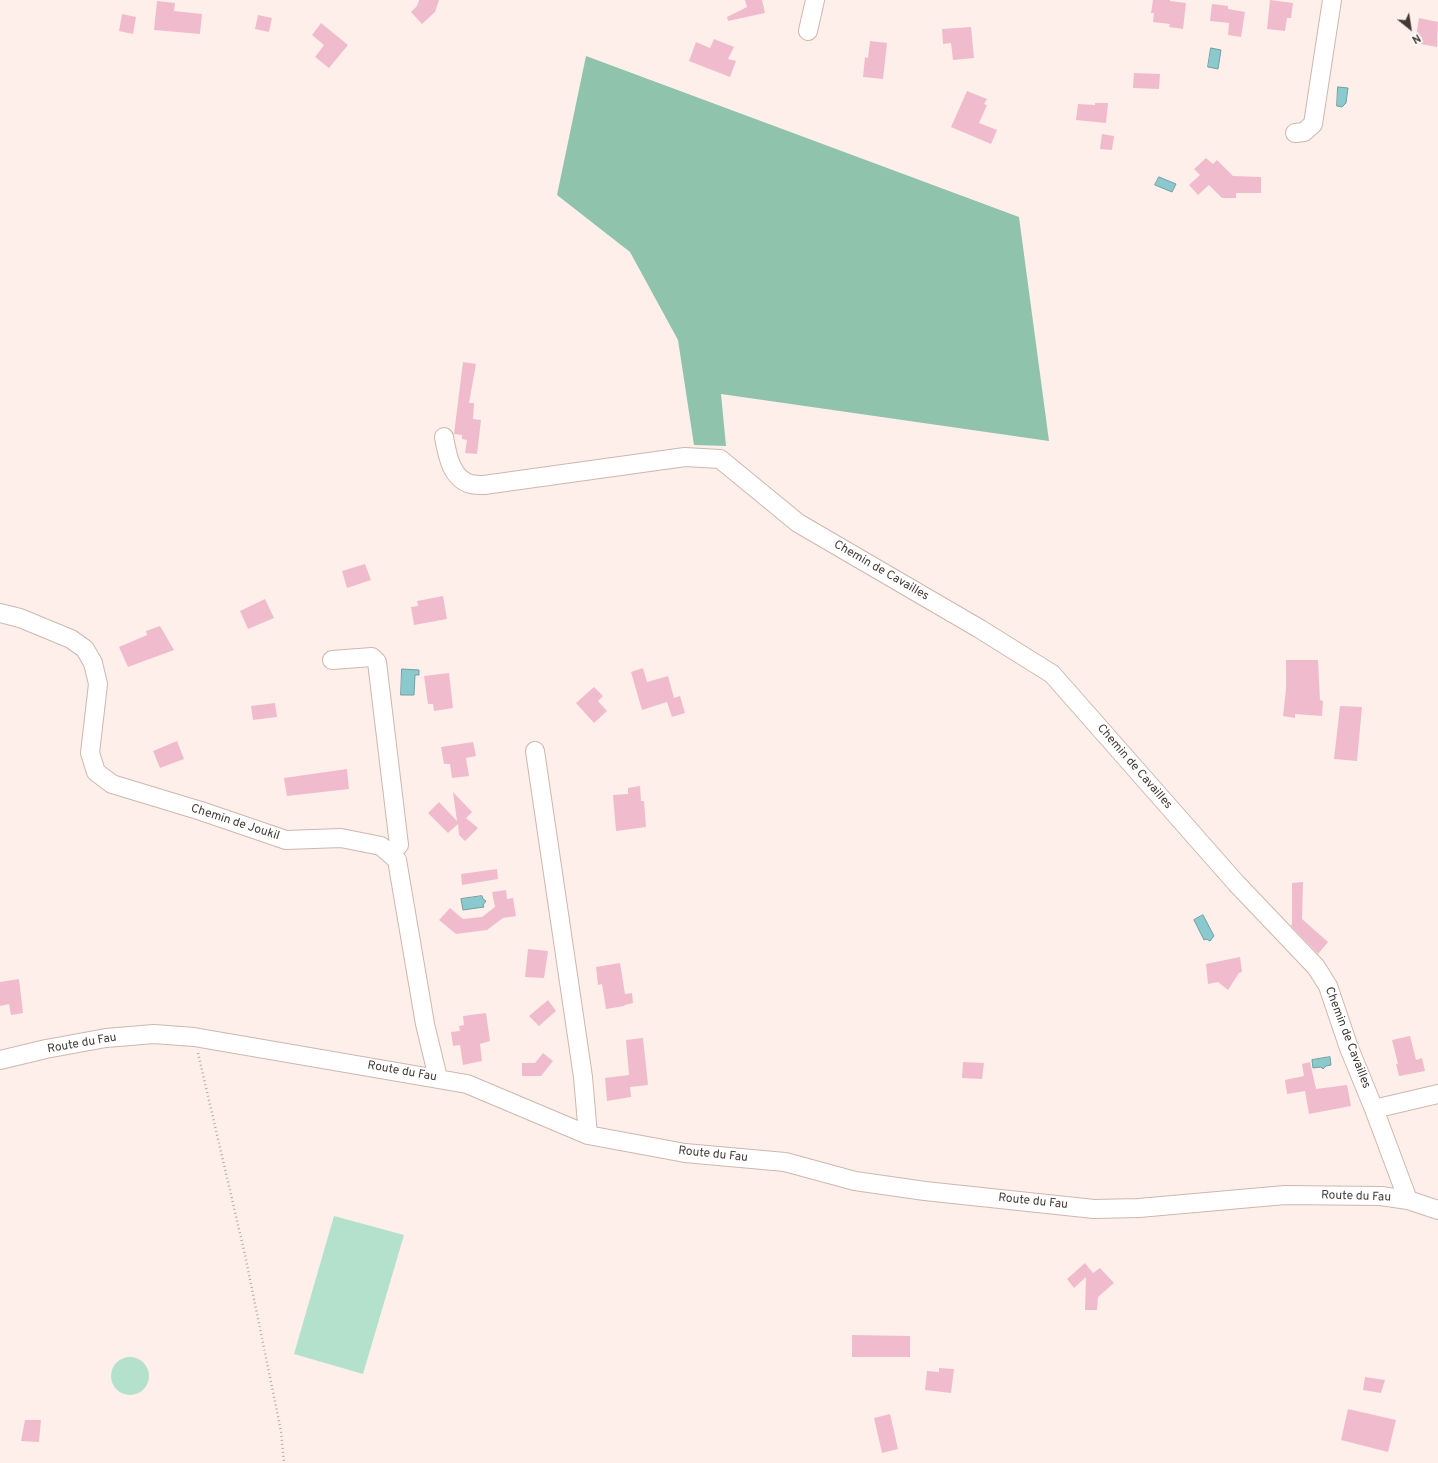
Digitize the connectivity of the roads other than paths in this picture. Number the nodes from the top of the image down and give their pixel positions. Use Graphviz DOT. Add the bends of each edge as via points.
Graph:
graph roads {
  1 [pos="815,0"];
  2 [pos="1332,0"];
  3 [pos="808,31"];
  4 [pos="1295,133"];
  5 [pos="444,437"];
  6 [pos="0,612"];
  7 [pos="332,660"];
  8 [pos="535,751"];
  9 [pos="390,854"];
  10 [pos="0,1060"];
  11 [pos="438,1078"];
  12 [pos="1438,1094"];
  13 [pos="1374,1109"];
  14 [pos="588,1135"];
  15 [pos="1408,1200"];
  16 [pos="1438,1210"];
  1 -- 3 [label="street"];
  2 -- 4 [label="street" via="1313,124 1304,132"];
  5 -- 13 [label="street, Chemin de Cavailles" via="453,470 462,480 484,485 686,457 720,459 798,523 1052,674 1236,883 1316,967 1328,986 1349,1048"];
  6 -- 9 [label="street, Chemin de Joukil" via="70,639 85,649 93,663 98,684 90,753 96,772 112,784 286,840 341,838 381,846"];
  7 -- 9 [label="street" via="372,657 376,662 399,845"];
  8 -- 14 [label="street" via="583,1077"];
  9 -- 11 [label="street" via="397,860"];
  10 -- 11 [label="street, Route du Fau" via="106,1038 154,1034 194,1037"];
  11 -- 14 [label="street, Route du Fau" via="467,1084"];
  12 -- 13 [label="street"];
  13 -- 15 [label="street, Chemin de Cavailles"];
  14 -- 15 [label="street, Route du Fau" via="685,1153 785,1162 855,1181 1094,1209 1139,1208 1284,1195 1381,1196"];
  15 -- 16 [label="street, Route du Fau"];
}
